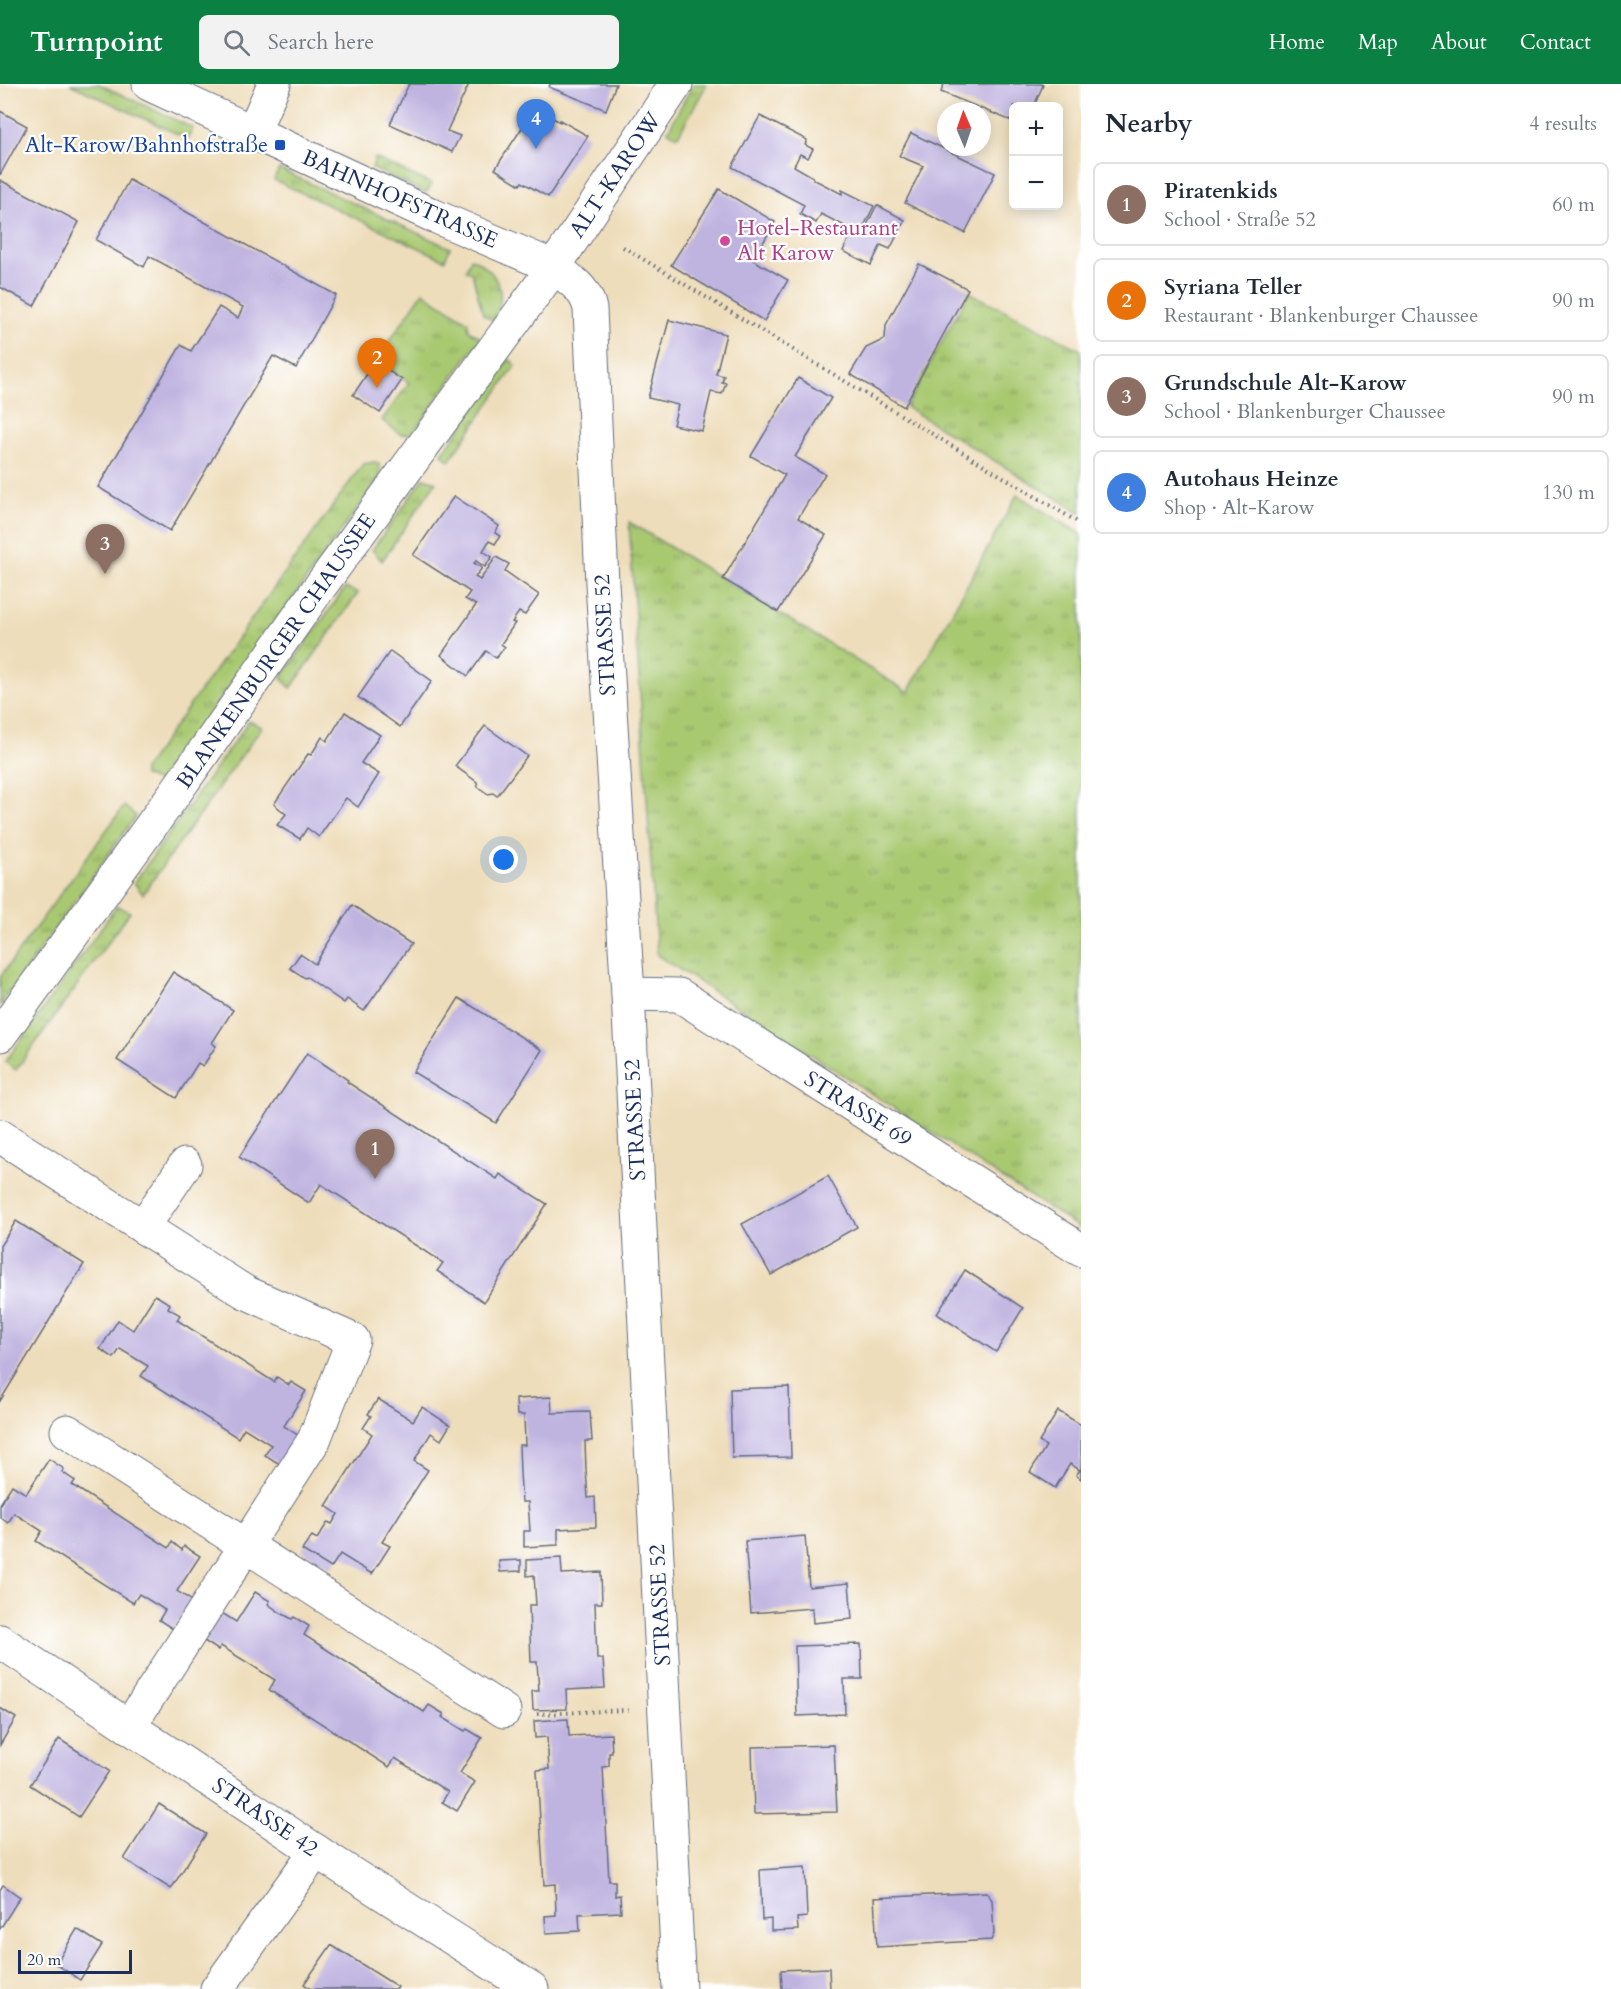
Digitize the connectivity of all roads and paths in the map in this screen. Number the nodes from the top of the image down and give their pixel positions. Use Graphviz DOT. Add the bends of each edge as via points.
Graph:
graph roads {
  1 [pos="149,84"];
  2 [pos="274,84"];
  3 [pos="676,84"];
  4 [pos="253,132"];
  5 [pos="623,247"];
  6 [pos="554,267"];
  7 [pos="1081,524"];
  8 [pos="628,994"];
  9 [pos="0,1035"];
  10 [pos="0,1136"];
  11 [pos="185,1165"];
  12 [pos="143,1227"];
  13 [pos="1081,1250"];
  14 [pos="67,1431"];
  15 [pos="246,1546"];
  16 [pos="0,1641"];
  17 [pos="666,1708"];
  18 [pos="504,1711"];
  19 [pos="129,1727"];
  20 [pos="316,1851"];
  21 [pos="217,1989"];
  22 [pos="532,1989"];
  23 [pos="679,1989"];
  1 -- 4 [label="street, BAHNHOFSTRASSE"];
  2 -- 4 [label="street"];
  3 -- 6 [label="street, ALT-KAROW"];
  4 -- 6 [label="street, BAHNHOFSTRASSE"];
  5 -- 7 [label="path"];
  6 -- 8 [label="street, STRASSE 52" via="584,291 590,309 602,583"];
  6 -- 9 [label="street, BLANKENBURGER CHAUSSEE"];
  8 -- 13 [label="street, STRASSE 69" via="679,995"];
  8 -- 17 [label="street, STRASSE 52"];
  10 -- 12 [label="street"];
  11 -- 12 [label="street"];
  12 -- 15 [label="street" via="245,1292 353,1340 314,1440"];
  14 -- 15 [label="street"];
  15 -- 18 [label="street"];
  15 -- 19 [label="street"];
  16 -- 19 [label="street, STRASSE 42"];
  17 -- 18 [label="path" via="519,1715"];
  17 -- 23 [label="street, STRASSE 52"];
  19 -- 20 [label="street, STRASSE 42"];
  20 -- 21 [label="street"];
  20 -- 22 [label="street, STRASSE 42"];
}
